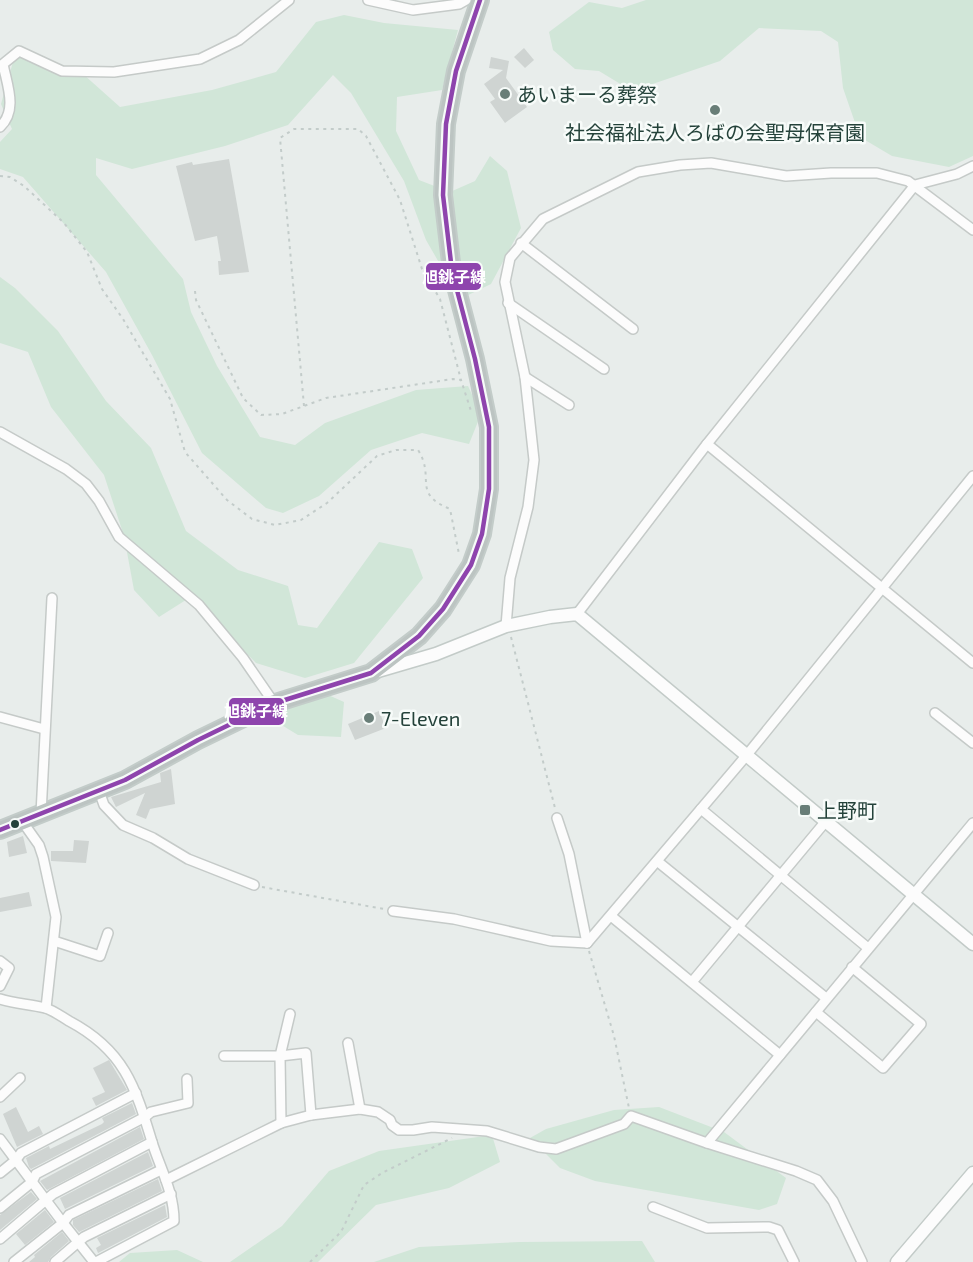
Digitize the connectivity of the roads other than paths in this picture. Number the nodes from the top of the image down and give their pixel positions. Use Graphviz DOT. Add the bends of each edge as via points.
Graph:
graph roads {
  1 [pos="289,0"];
  2 [pos="368,0"];
  3 [pos="465,0"];
  4 [pos="480,0"];
  5 [pos="0,127"];
  6 [pos="973,166"];
  7 [pos="915,185"];
  8 [pos="973,230"];
  9 [pos="521,243"];
  10 [pos="508,303"];
  11 [pos="633,329"];
  12 [pos="604,369"];
  13 [pos="525,376"];
  14 [pos="569,405"];
  15 [pos="0,432"];
  16 [pos="707,444"];
  17 [pos="973,476"];
  18 [pos="882,588"];
  19 [pos="52,598"];
  20 [pos="577,614"];
  21 [pos="506,626"];
  22 [pos="973,663"];
  23 [pos="371,673"];
  24 [pos="274,703"];
  25 [pos="935,713"];
  26 [pos="0,717"];
  27 [pos="44,729"];
  28 [pos="973,743"];
  29 [pos="746,756"];
  30 [pos="99,791"];
  31 [pos="701,809"];
  32 [pos="41,814"];
  33 [pos="557,818"];
  34 [pos="22,821"];
  35 [pos="826,821"];
  36 [pos="973,823"];
  37 [pos="0,830"];
  38 [pos="657,861"];
  39 [pos="780,875"];
  40 [pos="254,885"];
  41 [pos="914,892"];
  42 [pos="393,911"];
  43 [pos="611,916"];
  44 [pos="738,927"];
  45 [pos="108,933"];
  46 [pos="54,941"];
  47 [pos="587,943"];
  48 [pos="973,944"];
  49 [pos="868,948"];
  50 [pos="0,961"];
  51 [pos="852,967"];
  52 [pos="692,982"];
  53 [pos="0,986"];
  54 [pos="826,998"];
  55 [pos="0,999"];
  56 [pos="46,1008"];
  57 [pos="816,1012"];
  58 [pos="290,1014"];
  59 [pos="348,1042"];
  60 [pos="780,1055"];
  61 [pos="224,1056"];
  62 [pos="280,1056"];
  63 [pos="20,1078"];
  64 [pos="187,1079"];
  65 [pos="136,1093"];
  66 [pos="0,1097"];
  67 [pos="360,1109"];
  68 [pos="311,1115"];
  69 [pos="145,1117"];
  70 [pos="281,1123"];
  71 [pos="0,1140"];
  72 [pos="152,1142"];
  73 [pos="707,1143"];
  74 [pos="16,1160"];
  75 [pos="161,1170"];
  76 [pos="0,1173"];
  77 [pos="973,1173"];
  78 [pos="165,1180"];
  79 [pos="32,1182"];
  80 [pos="171,1194"];
  81 [pos="46,1201"];
  82 [pos="653,1207"];
  83 [pos="0,1208"];
  84 [pos="63,1223"];
  85 [pos="0,1239"];
  86 [pos="79,1243"];
  87 [pos="14,1262"];
  88 [pos="54,1262"];
  89 [pos="95,1262"];
  90 [pos="794,1262"];
  91 [pos="862,1262"];
  92 [pos="897,1262"];
  1 -- 5 [label="street" via="239,40 200,59 114,72 62,71 19,51 3,64 11,101 8,116"];
  2 -- 3 [label="street" via="413,10"];
  4 -- 23 [label="highway" via="456,71 448,114 443,195 452,271 476,359 489,427 489,489 482,534 471,565 443,609 419,636"];
  6 -- 7 [label="street"];
  7 -- 8 [label="street"];
  7 -- 9 [label="street" via="877,173 786,176 711,163 680,165 638,172 570,205 543,219"];
  7 -- 16 [label="street"];
  9 -- 10 [label="street" via="510,258 505,282"];
  9 -- 11 [label="street"];
  10 -- 12 [label="street"];
  10 -- 13 [label="street"];
  13 -- 14 [label="street"];
  13 -- 21 [label="street" via="534,460 528,507 510,578"];
  15 -- 24 [label="street" via="86,484 119,537 199,605"];
  16 -- 18 [label="street"];
  16 -- 20 [label="street"];
  17 -- 18 [label="street"];
  18 -- 22 [label="street"];
  18 -- 29 [label="street"];
  19 -- 27 [label="street"];
  20 -- 21 [label="street"];
  20 -- 29 [label="street"];
  21 -- 23 [label="street" via="436,654"];
  23 -- 24 [label="highway"];
  24 -- 30 [label="highway"];
  25 -- 28 [label="street"];
  26 -- 27 [label="street"];
  27 -- 32 [label="street"];
  29 -- 31 [label="street"];
  29 -- 35 [label="street"];
  30 -- 32 [label="highway"];
  30 -- 40 [label="street" via="104,805 123,825 188,859"];
  31 -- 38 [label="street"];
  31 -- 39 [label="street"];
  32 -- 34 [label="highway"];
  33 -- 47 [label="street" via="569,854"];
  34 -- 37 [label="highway"];
  34 -- 46 [label="street" via="39,845 46,868 56,916"];
  35 -- 39 [label="street"];
  35 -- 41 [label="street"];
  36 -- 41 [label="street"];
  38 -- 43 [label="street"];
  38 -- 44 [label="street"];
  39 -- 44 [label="street"];
  39 -- 49 [label="street"];
  41 -- 48 [label="street"];
  41 -- 49 [label="street"];
  42 -- 47 [label="street" via="454,919 551,941"];
  43 -- 47 [label="street"];
  43 -- 52 [label="street"];
  44 -- 52 [label="street"];
  44 -- 54 [label="street"];
  45 -- 46 [label="street" via="100,956"];
  46 -- 56 [label="street"];
  49 -- 51 [label="street"];
  50 -- 53 [label="street" via="9,968"];
  51 -- 54 [label="street"];
  51 -- 57 [label="street" via="921,1024 883,1068"];
  52 -- 60 [label="street"];
  54 -- 57 [label="street"];
  55 -- 56 [label="street"];
  56 -- 65 [label="street" via="102,1043 126,1071"];
  57 -- 60 [label="street"];
  58 -- 62 [label="street"];
  59 -- 67 [label="street"];
  60 -- 73 [label="street"];
  61 -- 62 [label="street"];
  62 -- 68 [label="street" via="306,1053"];
  62 -- 70 [label="street"];
  63 -- 66 [label="street"];
  64 -- 69 [label="street" via="188,1103"];
  65 -- 69 [label="street"];
  65 -- 74 [label="street" via="21,1153"];
  67 -- 68 [label="street"];
  67 -- 73 [label="street" via="378,1112 399,1130 432,1127 487,1131 556,1149 624,1124 631,1116"];
  68 -- 70 [label="street"];
  69 -- 72 [label="street"];
  69 -- 79 [label="street" via="36,1174"];
  70 -- 78 [label="street"];
  71 -- 74 [label="street"];
  72 -- 75 [label="street"];
  72 -- 81 [label="street"];
  73 -- 91 [label="street" via="817,1180 833,1202"];
  74 -- 76 [label="street"];
  74 -- 79 [label="street"];
  75 -- 78 [label="street"];
  75 -- 84 [label="street" via="69,1215"];
  77 -- 92 [label="street"];
  78 -- 80 [label="street"];
  79 -- 81 [label="street"];
  79 -- 83 [label="street"];
  80 -- 86 [label="street"];
  80 -- 89 [label="street" via="174,1221"];
  81 -- 84 [label="street"];
  81 -- 85 [label="street"];
  82 -- 90 [label="street" via="707,1228 778,1230"];
  84 -- 86 [label="street"];
  84 -- 87 [label="street"];
  86 -- 88 [label="street"];
  86 -- 89 [label="street"];
}
